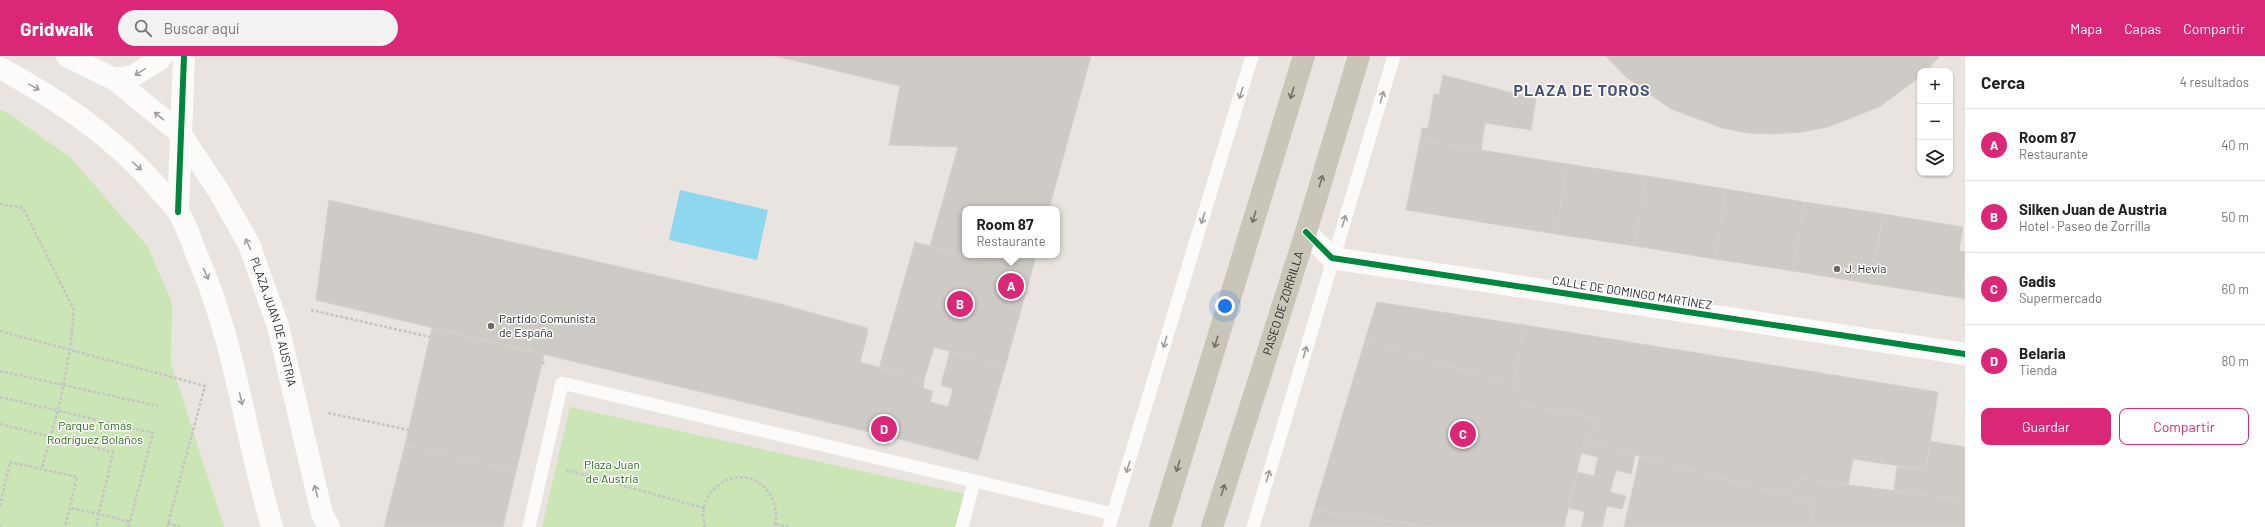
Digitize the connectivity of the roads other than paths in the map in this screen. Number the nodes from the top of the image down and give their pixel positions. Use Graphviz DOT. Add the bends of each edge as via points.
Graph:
graph roads {
  1 [pos="67,56"];
  2 [pos="162,56"];
  3 [pos="184,56"];
  4 [pos="1252,56"];
  5 [pos="1304,56"];
  6 [pos="1359,56"];
  7 [pos="1394,56"];
  8 [pos="0,68"];
  9 [pos="114,79"];
  10 [pos="180,133"];
  11 [pos="178,212"];
  12 [pos="1306,232"];
  13 [pos="1332,258"];
  14 [pos="1965,354"];
  15 [pos="974,482"];
  16 [pos="1113,514"];
  17 [pos="272,527"];
  18 [pos="329,527"];
  19 [pos="529,527"];
  20 [pos="962,527"];
  21 [pos="1109,527"];
  22 [pos="1160,527"];
  23 [pos="1212,527"];
  24 [pos="1253,527"];
  1 -- 9 [label="main road, PLAZA JUAN DE AUSTRIA"];
  2 -- 9 [label="main road, one-way" via="133,76"];
  3 -- 10 [label="main road"];
  4 -- 16 [label="lane, one-way"];
  5 -- 22 [label="main road, one-way"];
  12 -- 6 [label="main road, PASEO DE ZORRILLA, one-way"];
  13 -- 7 [label="lane, one-way"];
  8 -- 11 [label="main road, one-way" via="49,95 98,130 145,173"];
  10 -- 9 [label="main road, PLAZA JUAN DE AUSTRIA, one-way"];
  10 -- 11 [label="main road"];
  18 -- 10 [label="main road, PLAZA JUAN DE AUSTRIA, one-way" via="322,514 278,326 249,244 218,190"];
  11 -- 17 [label="main road, one-way" via="211,286 232,360"];
  12 -- 13 [label="main road"];
  23 -- 12 [label="main road, PASEO DE ZORRILLA, one-way"];
  13 -- 14 [label="main road, CALLE DE DOMINGO MARTÍNEZ"];
  24 -- 13 [label="lane, one-way"];
  15 -- 16 [label="lane"];
  15 -- 19 [label="lane" via="562,382"];
  15 -- 20 [label="lane"];
  16 -- 21 [label="lane"];
}
